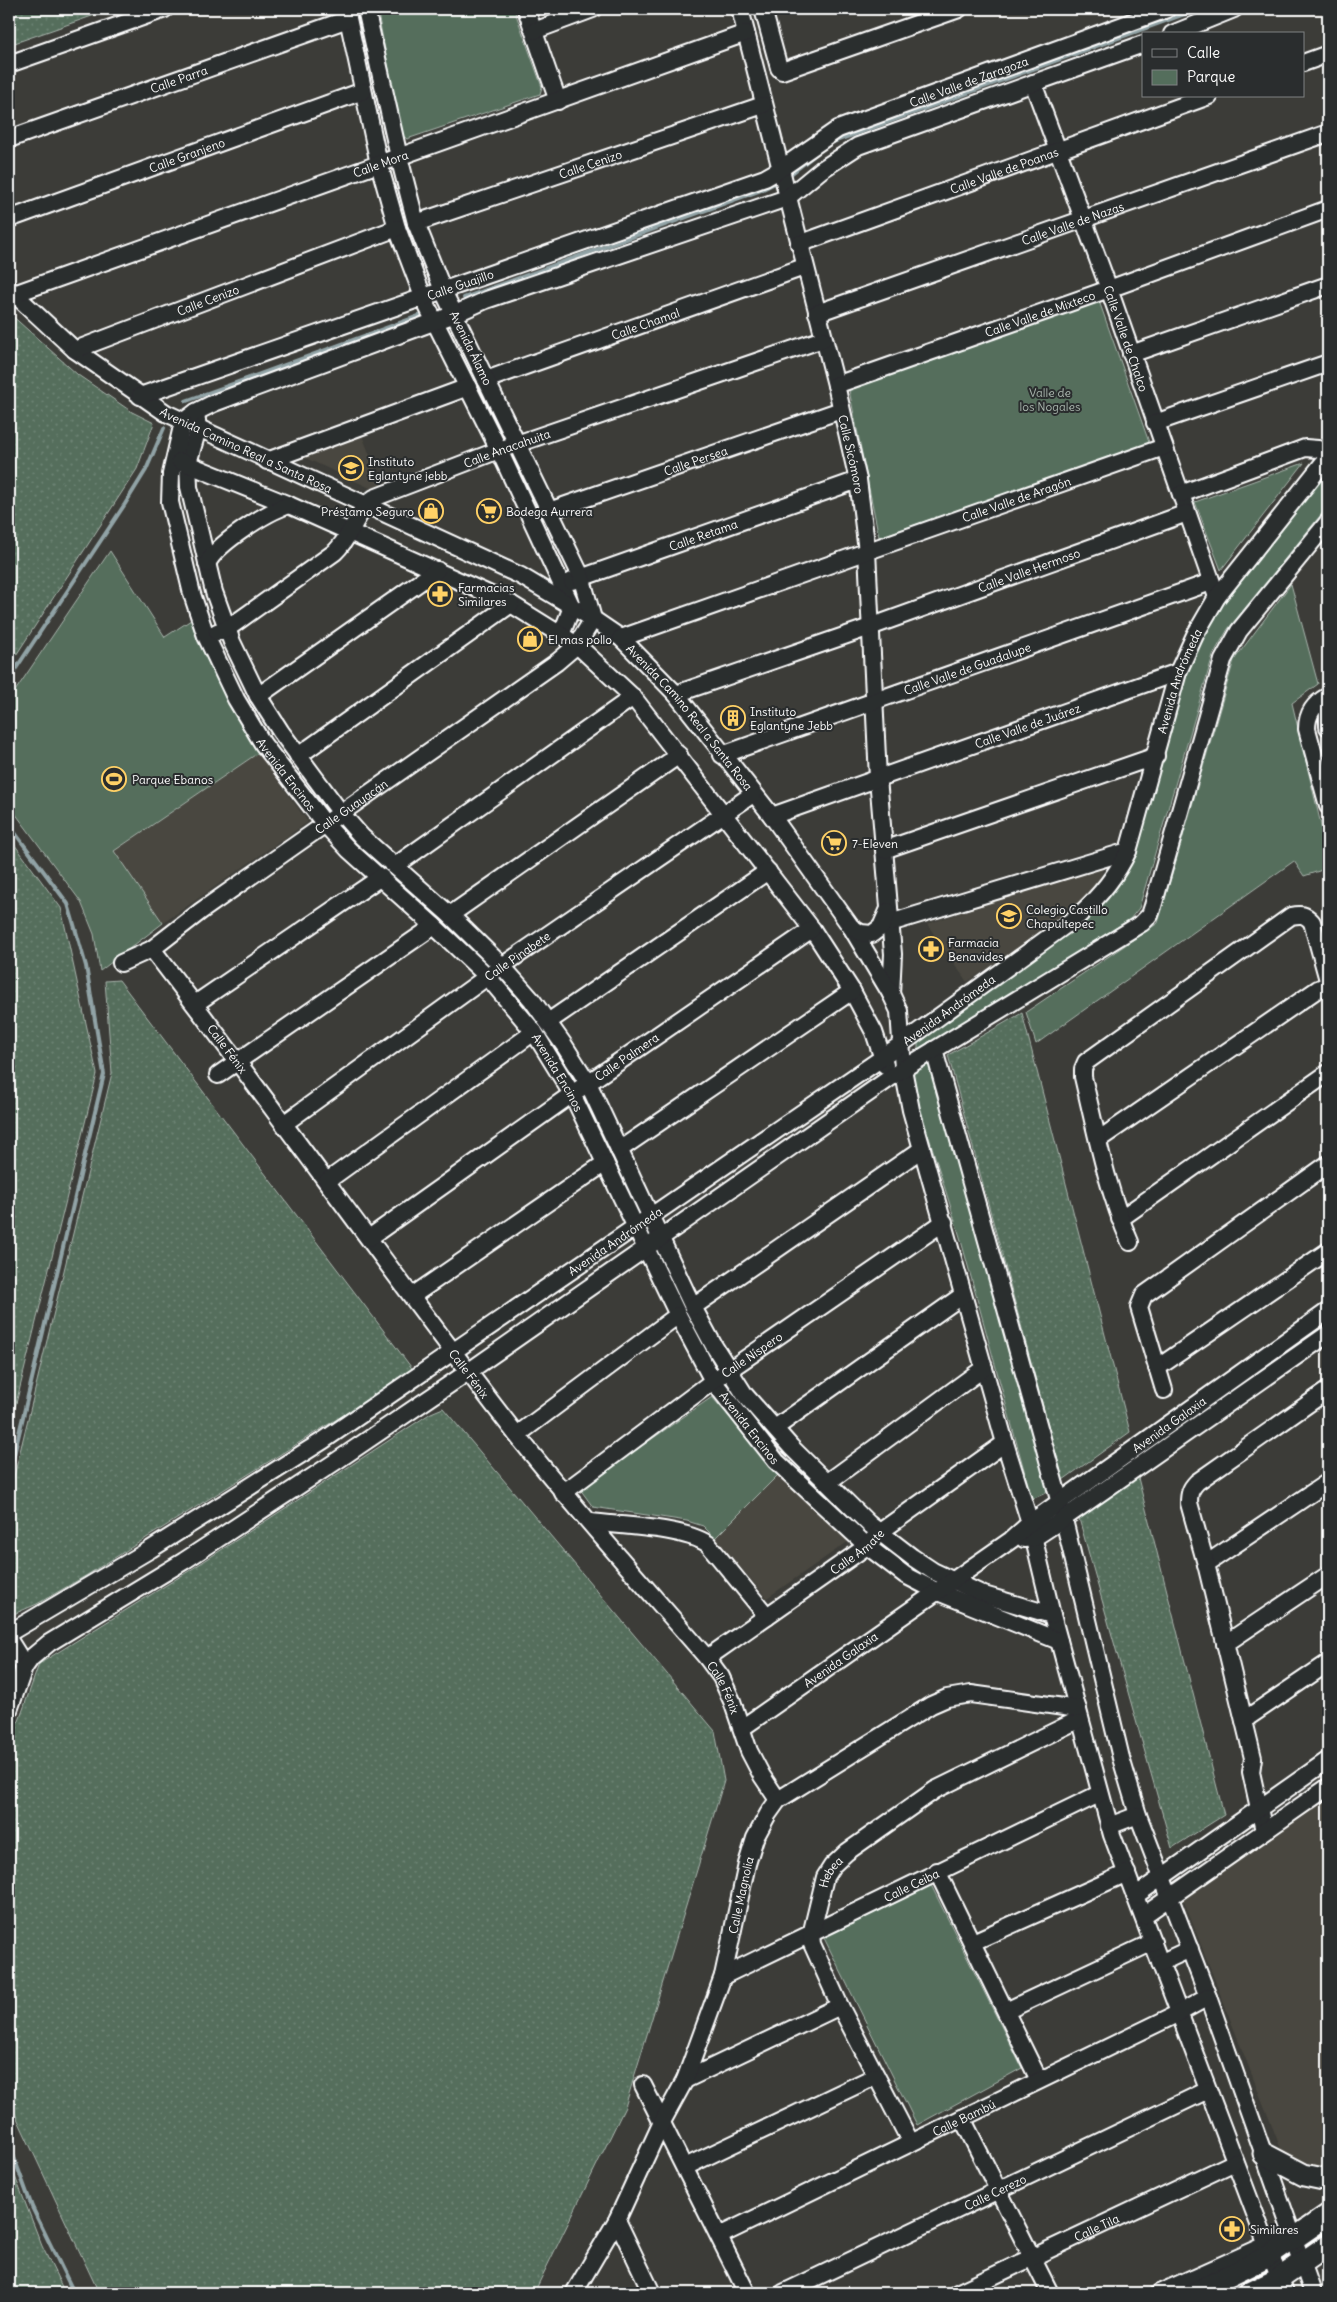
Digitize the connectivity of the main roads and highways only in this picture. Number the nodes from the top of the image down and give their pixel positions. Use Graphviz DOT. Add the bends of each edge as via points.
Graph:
graph roads {
  1 [pos="1264,2154"];
  2 [pos="1328,2180"];
  3 [pos="1328,2215"];
  4 [pos="1328,2245"];
  5 [pos="1286,2288"];
  6 [pos="1194,2293"];
  7 [pos="1250,2293"];
  1 -- 2 [label="main road" via="1304,2175"];
  3 -- 6 [label="main road"];
  4 -- 5 [label="main road" via="1304,2262"];
  5 -- 7 [label="main road"];
}
